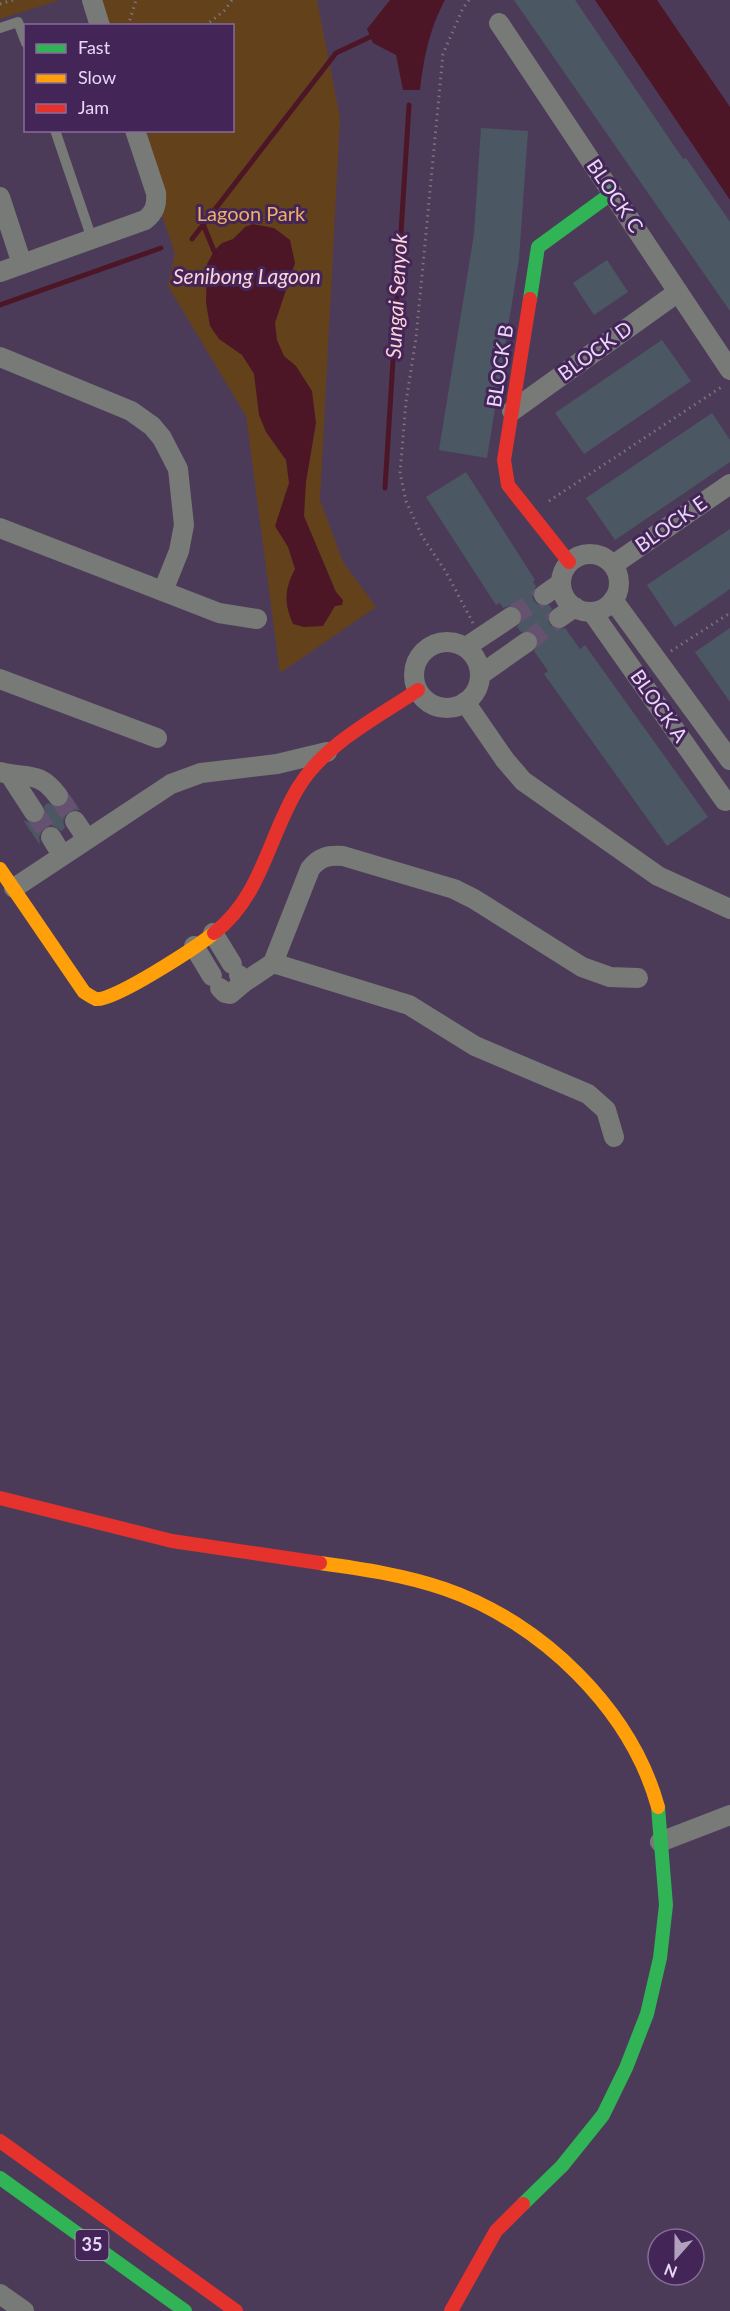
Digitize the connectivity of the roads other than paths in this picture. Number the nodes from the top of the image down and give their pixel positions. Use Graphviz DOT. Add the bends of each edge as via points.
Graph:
graph roads {
  1 [pos="92,0"];
  2 [pos="499,23"];
  3 [pos="99,24"];
  4 [pos="0,28"];
  5 [pos="24,38"];
  6 [pos="56,132"];
  7 [pos="136,132"];
  8 [pos="612,193"];
  9 [pos="0,197"];
  10 [pos="92,239"];
  11 [pos="22,264"];
  12 [pos="0,272"];
  13 [pos="678,292"];
  14 [pos="0,357"];
  15 [pos="730,370"];
  16 [pos="512,411"];
  17 [pos="730,484"];
  18 [pos="0,528"];
  19 [pos="568,562"];
  20 [pos="613,565"];
  21 [pos="561,584"];
  22 [pos="163,591"];
  23 [pos="544,595"];
  24 [pos="613,600"];
  25 [pos="575,612"];
  26 [pos="511,617"];
  27 [pos="257,620"];
  28 [pos="527,642"];
  29 [pos="473,643"];
  30 [pos="480,675"];
  31 [pos="0,679"];
  32 [pos="418,690"];
  33 [pos="465,702"];
  34 [pos="158,738"];
  35 [pos="331,751"];
  36 [pos="730,760"];
  37 [pos="5,773"];
  38 [pos="58,796"];
  39 [pos="725,801"];
  40 [pos="34,812"];
  41 [pos="75,821"];
  42 [pos="51,837"];
  43 [pos="87,839"];
  44 [pos="62,855"];
  45 [pos="0,869"];
  46 [pos="14,888"];
  47 [pos="730,909"];
  48 [pos="213,933"];
  49 [pos="194,946"];
  50 [pos="273,963"];
  51 [pos="238,974"];
  52 [pos="638,978"];
  53 [pos="614,1137"];
  54 [pos="0,1498"];
  55 [pos="730,1815"];
  56 [pos="660,1842"];
  57 [pos="0,2140"];
  58 [pos="0,2178"];
  59 [pos="0,2294"];
  60 [pos="24,2311"];
  61 [pos="185,2311"];
  62 [pos="236,2311"];
  63 [pos="451,2311"];
  1 -- 3 [label="street"];
  2 -- 8 [label="street, BLOCK C"];
  4 -- 5 [label="lane" via="18,22"];
  6 -- 10 [label="lane"];
  7 -- 10 [label="street" via="156,193 155,208 145,220"];
  8 -- 13 [label="street, BLOCK C"];
  8 -- 16 [label="main road, BLOCK B" via="538,247"];
  9 -- 11 [label="street"];
  10 -- 11 [label="street"];
  11 -- 12 [label="street"];
  13 -- 15 [label="street, BLOCK C"];
  13 -- 16 [label="street, BLOCK D"];
  14 -- 22 [label="street" via="131,411 162,438 178,469 184,525 179,551"];
  16 -- 19 [label="main road, BLOCK B" via="504,460 508,485"];
  17 -- 20 [label="street, BLOCK E"];
  18 -- 22 [label="street"];
  19 -- 20 [label="street" via="588,554"];
  19 -- 21 [label="street"];
  20 -- 24 [label="street" via="619,582"];
  21 -- 23 [label="street"];
  21 -- 25 [label="street"];
  22 -- 27 [label="street" via="219,613"];
  24 -- 25 [label="street" via="608,606"];
  24 -- 36 [label="street"];
  25 -- 39 [label="street, BLOCK A"];
  26 -- 29 [label="street"];
  28 -- 30 [label="street"];
  29 -- 30 [label="street"];
  29 -- 32 [label="street" via="445,642 426,650 415,669"];
  30 -- 33 [label="street" via="478,686"];
  31 -- 34 [label="street"];
  32 -- 33 [label="street" via="425,698 445,707"];
  32 -- 35 [label="main road"];
  33 -- 47 [label="street" via="524,781 658,876"];
  35 -- 43 [label="street" via="288,762 188,776"];
  35 -- 48 [label="main road" via="298,787 255,882 232,916"];
  37 -- 38 [label="street" via="41,779"];
  37 -- 40 [label="street"];
  41 -- 43 [label="street"];
  42 -- 44 [label="street"];
  43 -- 44 [label="street"];
  44 -- 46 [label="street"];
  45 -- 46 [label="main road"];
  46 -- 49 [label="main road" via="80,987 96,999 110,997"];
  48 -- 49 [label="main road"];
  48 -- 51 [label="street"];
  49 -- 51 [label="street" via="225,993 230,994"];
  50 -- 51 [label="street"];
  50 -- 52 [label="street" via="310,869 331,855 454,890 582,967 610,976"];
  50 -- 53 [label="street" via="409,1005 476,1046 588,1094 606,1110"];
  54 -- 56 [label="main road" via="172,1541 394,1574 447,1590 492,1610 569,1666 629,1738 650,1777 661,1817"];
  55 -- 56 [label="street"];
  56 -- 63 [label="main road" via="666,1905 660,1958 646,2014 626,2068 603,2115 562,2166 496,2231"];
  57 -- 62 [label="main road, 35"];
  58 -- 61 [label="main road, 35"];
  59 -- 60 [label="street"];
}
